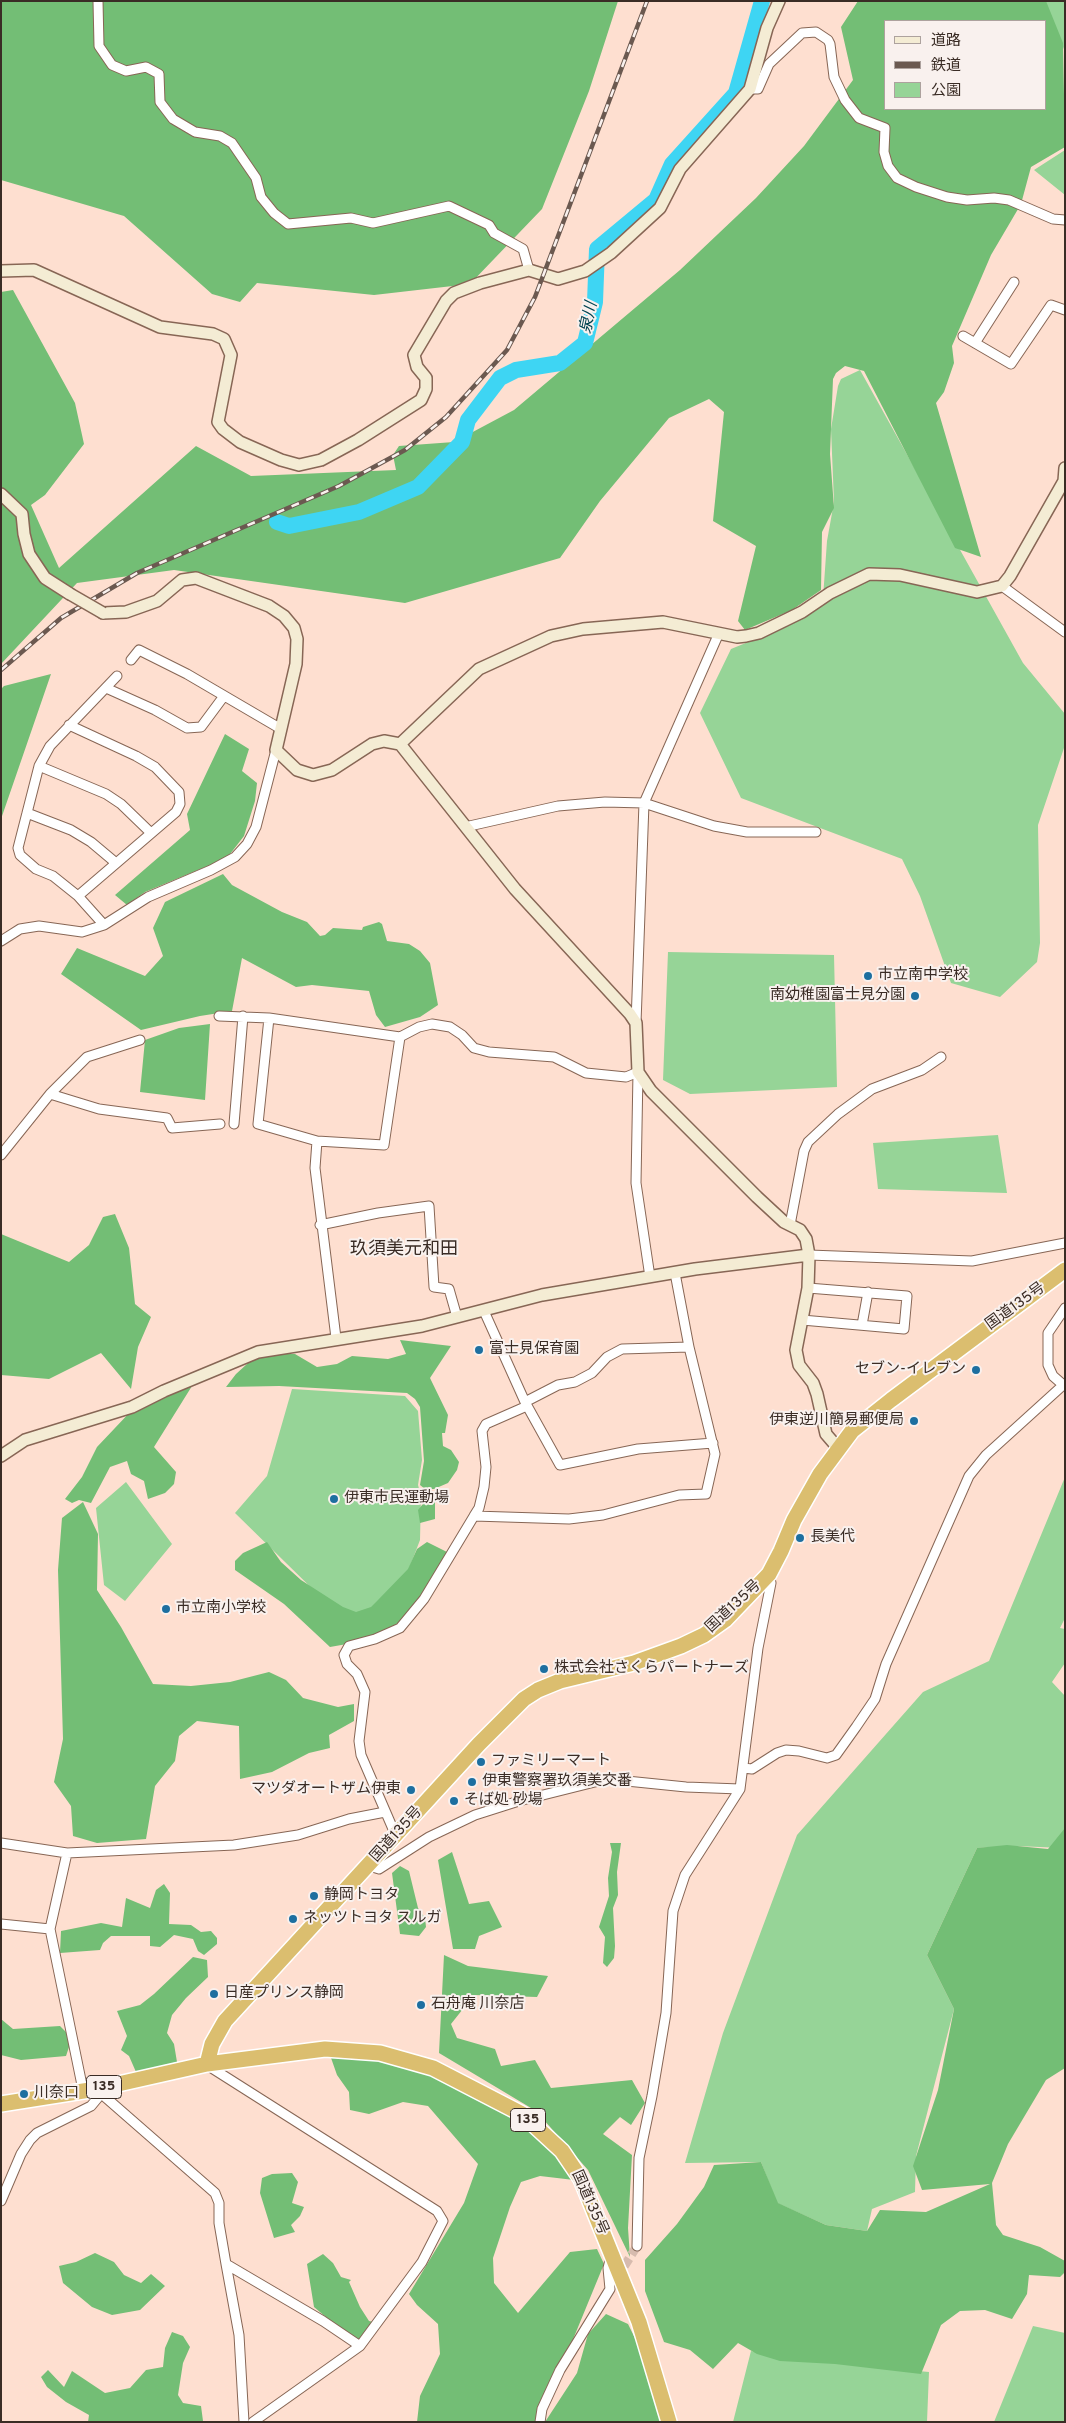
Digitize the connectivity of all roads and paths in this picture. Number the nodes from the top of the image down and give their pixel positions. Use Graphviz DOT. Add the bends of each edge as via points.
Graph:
graph roads {
  1 [pos="98,1"];
  2 [pos="779,1"];
  3 [pos="750,89"];
  4 [pos="1065,220"];
  5 [pos="529,270"];
  6 [pos="1,271"];
  7 [pos="1014,282"];
  8 [pos="1065,310"];
  9 [pos="963,336"];
  10 [pos="975,343"];
  11 [pos="1065,468"];
  12 [pos="1,494"];
  13 [pos="1002,586"];
  14 [pos="1065,632"];
  15 [pos="719,633"];
  16 [pos="131,660"];
  17 [pos="117,676"];
  18 [pos="106,688"];
  19 [pos="224,696"];
  20 [pos="69,725"];
  21 [pos="281,729"];
  22 [pos="400,744"];
  23 [pos="276,750"];
  24 [pos="39,766"];
  25 [pos="644,803"];
  26 [pos="27,813"];
  27 [pos="465,827"];
  28 [pos="816,832"];
  29 [pos="151,833"];
  30 [pos="116,863"];
  31 [pos="78,896"];
  32 [pos="104,925"];
  33 [pos="1,941"];
  34 [pos="219,1016"];
  35 [pos="243,1016"];
  36 [pos="269,1018"];
  37 [pos="636,1023"];
  38 [pos="400,1037"];
  39 [pos="140,1040"];
  40 [pos="941,1057"];
  41 [pos="638,1072"];
  42 [pos="50,1094"];
  43 [pos="220,1124"];
  44 [pos="234,1124"];
  45 [pos="317,1141"];
  46 [pos="1,1154"];
  47 [pos="320,1225"];
  48 [pos="790,1225"];
  49 [pos="1065,1243"];
  50 [pos="809,1255"];
  51 [pos="1065,1270"];
  52 [pos="675,1273"];
  53 [pos="650,1277"];
  54 [pos="808,1288"];
  55 [pos="868,1292"];
  56 [pos="1065,1308"];
  57 [pos="484,1311"];
  58 [pos="457,1317"];
  59 [pos="802,1320"];
  60 [pos="862,1325"];
  61 [pos="336,1338"];
  62 [pos="689,1347"];
  63 [pos="526,1404"];
  64 [pos="713,1443"];
  65 [pos="838,1448"];
  66 [pos="1,1456"];
  67 [pos="474,1516"];
  68 [pos="769,1574"];
  69 [pos="743,1768"];
  70 [pos="740,1789"];
  71 [pos="385,1812"];
  72 [pos="398,1833"];
  73 [pos="1,1843"];
  74 [pos="67,1853"];
  75 [pos="369,1866"];
  76 [pos="1,1924"];
  77 [pos="50,1929"];
  78 [pos="207,2064"];
  79 [pos="93,2091"];
  80 [pos="1,2104"];
  81 [pos="1,2201"];
  82 [pos="637,2246"];
  83 [pos="611,2254"];
  84 [pos="226,2264"];
  85 [pos="360,2346"];
  86 [pos="244,2422"];
  87 [pos="253,2422"];
  88 [pos="540,2422"];
  89 [pos="669,2422"];
  1 -- 5 [label="street" via="99,46 112,65 126,71 146,67 159,74 160,102 173,119 195,132 220,136 232,143 256,178 261,197 288,224 351,218 373,223 449,206 489,226 494,233 523,249"];
  2 -- 3 [label="street" via="767,28"];
  3 -- 4 [label="street" via="758,89 769,64 802,33 816,32 830,44 834,77 845,100 859,118 886,128 884,152 888,166 897,178 947,197 1009,200 1053,219"];
  3 -- 5 [label="street" via="680,169 660,208 611,253 585,271 558,279"];
  5 -- 6 [label="street" via="454,293 414,355 426,378 421,400 321,460 299,465 240,442 218,422 231,356 224,339 213,334 160,327 34,270"];
  7 -- 10 [label="street"];
  8 -- 10 [label="street" via="1051,305 1011,364"];
  9 -- 10 [label="street"];
  11 -- 13 [label="street" via="1064,481"];
  12 -- 21 [label="street, bridge" via="22,514 29,554 45,578 103,612 126,612 150,604 182,580 196,578 269,606 284,616 294,628 297,639 296,664"];
  13 -- 14 [label="street"];
  13 -- 15 [label="street" via="977,592 900,574 869,574 759,634 737,637"];
  15 -- 22 [label="street" via="663,622 583,629 551,636 479,669"];
  15 -- 25 [label="street"];
  16 -- 19 [label="street" via="139,650"];
  17 -- 18 [label="street"];
  18 -- 19 [label="street" via="187,728 201,727"];
  18 -- 20 [label="street"];
  19 -- 21 [label="street"];
  20 -- 24 [label="street" via="50,746"];
  20 -- 29 [label="street" via="155,767 179,792 180,804 176,812"];
  21 -- 23 [label="street"];
  22 -- 23 [label="street" via="384,741 372,744 332,770 314,775 297,770"];
  22 -- 27 [label="street"];
  23 -- 32 [label="street" via="256,828 248,844 235,857 148,897"];
  24 -- 26 [label="street"];
  24 -- 29 [label="street" via="106,794"];
  25 -- 27 [label="street" via="558,806"];
  25 -- 28 [label="street" via="714,826 747,832"];
  25 -- 37 [label="street"];
  26 -- 30 [label="street" via="71,830"];
  26 -- 31 [label="street" via="18,848 20,855 36,870 53,876"];
  27 -- 37 [label="street" via="515,889"];
  29 -- 30 [label="street"];
  30 -- 31 [label="street"];
  31 -- 32 [label="street"];
  32 -- 33 [label="street" via="82,932 39,926 20,930"];
  34 -- 35 [label="street"];
  35 -- 36 [label="street"];
  35 -- 44 [label="street"];
  36 -- 38 [label="street"];
  36 -- 45 [label="street" via="258,1124"];
  37 -- 41 [label="street"];
  38 -- 41 [label="street" via="432,1024 450,1028 462,1034 474,1048 489,1052 554,1057 586,1073 626,1077"];
  38 -- 45 [label="street" via="384,1145"];
  39 -- 42 [label="street" via="87,1057"];
  40 -- 48 [label="street" via="922,1070 872,1089 808,1142"];
  41 -- 48 [label="street" via="651,1091 757,1197"];
  41 -- 53 [label="street" via="636,1183"];
  42 -- 43 [label="street" via="99,1109 167,1118 172,1128"];
  42 -- 46 [label="street"];
  45 -- 47 [label="street" via="315,1168"];
  47 -- 58 [label="street" via="378,1212 429,1206 434,1287 449,1289"];
  47 -- 61 [label="street"];
  48 -- 50 [label="street" via="800,1230 806,1239"];
  49 -- 50 [label="street" via="972,1261"];
  50 -- 52 [label="street"];
  50 -- 54 [label="street"];
  51 -- 65 [label="highway, 国道135号" via="891,1400 852,1431"];
  52 -- 53 [label="street"];
  52 -- 62 [label="street"];
  53 -- 57 [label="street" via="542,1295"];
  54 -- 55 [label="street"];
  54 -- 59 [label="street"];
  55 -- 60 [label="street"];
  55 -- 60 [label="street" via="908,1296 904,1328"];
  56 -- 69 [label="street" via="1048,1333 1048,1365 1061,1387 986,1455 969,1476 894,1647 875,1699 856,1727 836,1755 827,1758 786,1750 752,1769"];
  57 -- 58 [label="street"];
  57 -- 63 [label="street"];
  58 -- 61 [label="street" via="422,1326"];
  59 -- 60 [label="street"];
  59 -- 65 [label="street" via="796,1350 799,1365 813,1383 826,1434"];
  61 -- 66 [label="street" via="258,1352 132,1407 25,1440"];
  62 -- 63 [label="street" via="622,1349 607,1356 592,1373 575,1382 558,1385"];
  62 -- 64 [label="street"];
  63 -- 64 [label="street" via="560,1465 638,1449"];
  63 -- 67 [label="street" via="486,1424 482,1430 486,1467 479,1508"];
  64 -- 67 [label="street" via="715,1454 706,1494 679,1495 603,1515 569,1519"];
  65 -- 68 [label="highway, 国道135号" via="794,1520"];
  67 -- 71 [label="street" via="424,1599 400,1628 349,1646 344,1655 365,1692 359,1741 361,1755"];
  68 -- 69 [label="street" via="771,1584 758,1648"];
  68 -- 72 [label="highway, 国道135号" via="725,1620 704,1635 634,1663 560,1682 524,1699"];
  69 -- 70 [label="street"];
  70 -- 75 [label="street" via="606,1779 475,1815 429,1837 379,1870"];
  70 -- 82 [label="street" via="685,1875 673,1911 666,2014 639,2158"];
  71 -- 72 [label="street"];
  71 -- 74 [label="street" via="298,1835 234,1845"];
  72 -- 75 [label="highway, 国道135号"];
  73 -- 74 [label="street"];
  74 -- 77 [label="street"];
  75 -- 78 [label="highway, 国道135号" via="225,2021 212,2044"];
  76 -- 77 [label="street"];
  77 -- 79 [label="street"];
  78 -- 79 [label="highway, 国道135号 / 135"];
  78 -- 83 [label="highway, 国道135号 / 135" via="325,2049 380,2053 433,2068 522,2114 562,2151 581,2179"];
  78 -- 85 [label="street" via="437,2211 443,2221 422,2262"];
  79 -- 80 [label="highway, 国道135号 / 135"];
  79 -- 81 [label="street" via="91,2106 30,2140 20,2154"];
  79 -- 84 [label="street" via="215,2193"];
  83 -- 88 [label="street" via="608,2268 610,2288 560,2370 542,2409"];
  83 -- 89 [label="highway, 国道135号 / 135" via="639,2322"];
  84 -- 85 [label="street"];
  84 -- 86 [label="street" via="239,2335"];
  85 -- 87 [label="street"];
}
